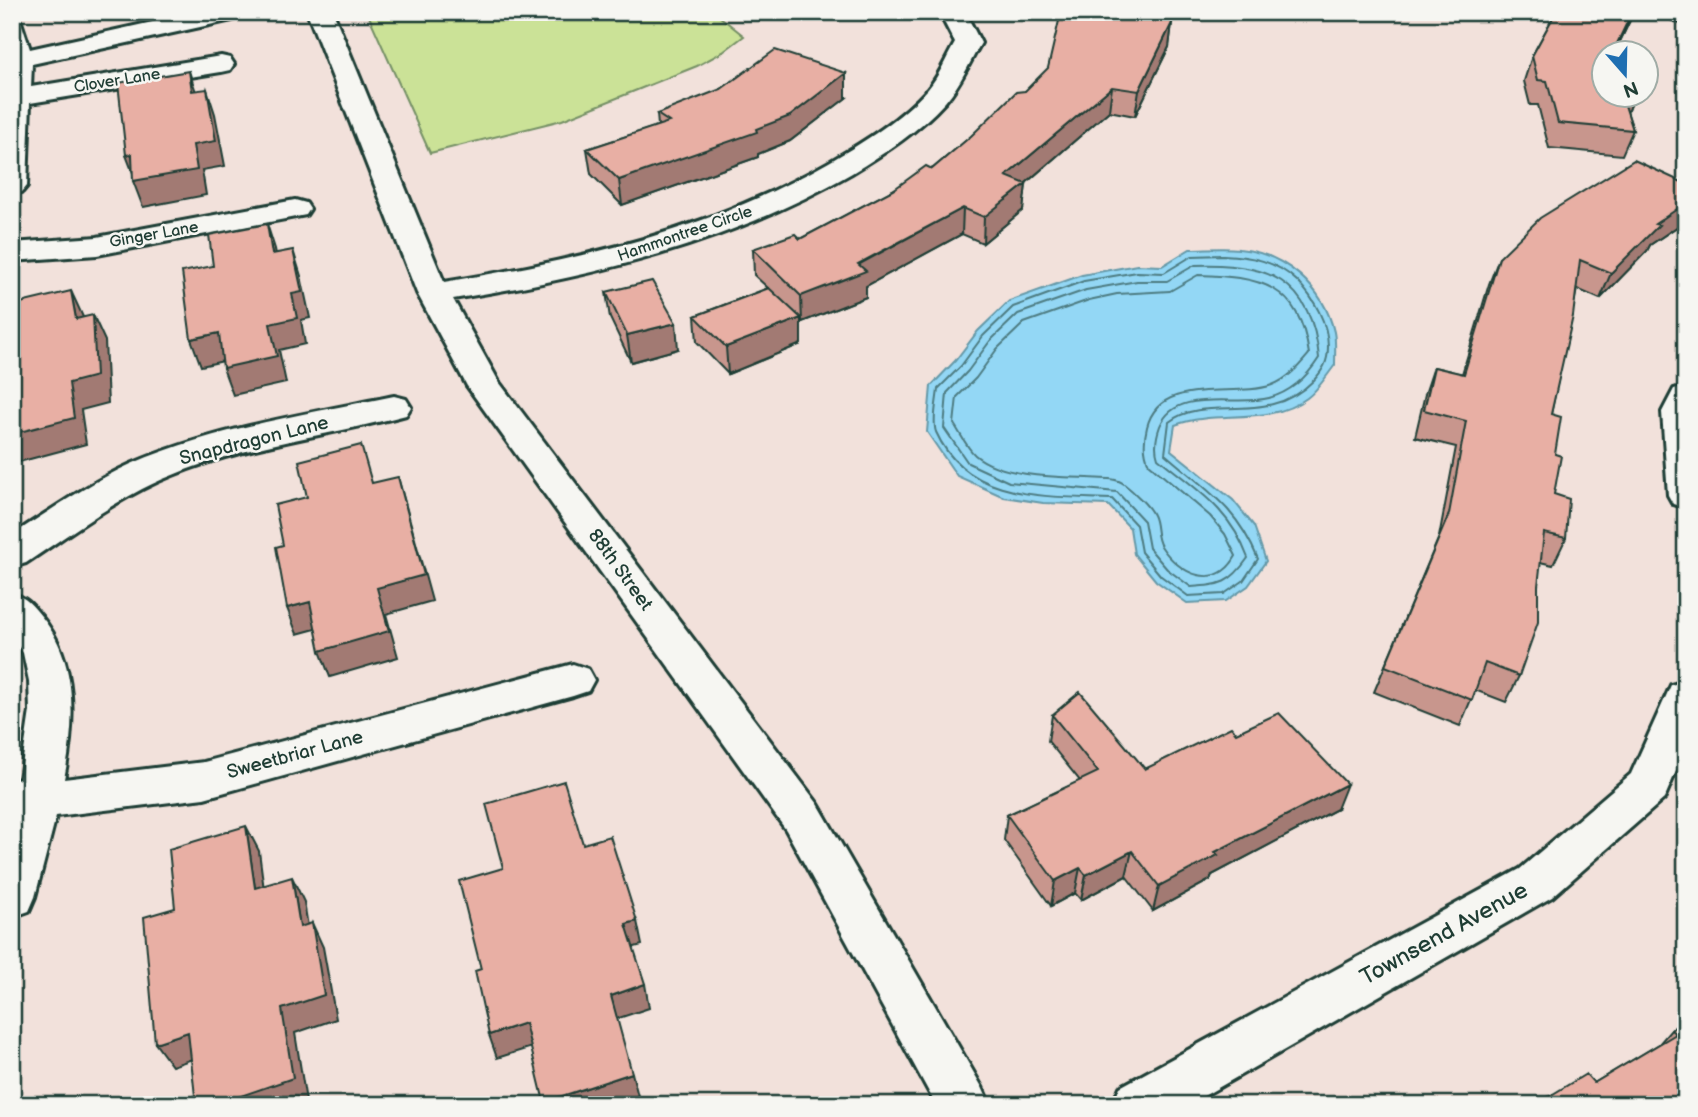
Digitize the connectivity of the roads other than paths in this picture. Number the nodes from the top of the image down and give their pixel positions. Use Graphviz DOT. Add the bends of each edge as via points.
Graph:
graph roads {
  1 [pos="232,12"];
  2 [pos="320,12"];
  3 [pos="952,12"];
  4 [pos="12,27"];
  5 [pos="15,59"];
  6 [pos="221,64"];
  7 [pos="15,98"];
  8 [pos="12,187"];
  9 [pos="295,209"];
  10 [pos="12,252"];
  11 [pos="433,293"];
  12 [pos="1686,397"];
  13 [pos="394,407"];
  14 [pos="1686,495"];
  15 [pos="12,553"];
  16 [pos="12,608"];
  17 [pos="573,680"];
  18 [pos="1686,697"];
  19 [pos="25,797"];
  20 [pos="12,897"];
  21 [pos="964,1105"];
  22 [pos="1138,1105"];
  1 -- 5 [label="street"];
  2 -- 11 [label="street, 88th Street"];
  3 -- 11 [label="street, Hammontree Circle" via="968,43 944,85 915,115 834,173 746,215 656,247 585,267"];
  4 -- 5 [label="street"];
  5 -- 7 [label="street"];
  6 -- 7 [label="street, Clover Lane"];
  7 -- 8 [label="street"];
  9 -- 10 [label="street, Ginger Lane" via="97,246"];
  11 -- 21 [label="street, 88th Street" via="484,386 802,817"];
  12 -- 14 [label="street" via="1679,412"];
  13 -- 15 [label="street, Snapdragon Lane" via="230,443 158,467"];
  16 -- 19 [label="street" via="43,650 53,697 50,738"];
  17 -- 19 [label="street, Sweetbriar Lane" via="204,780 58,798"];
  18 -- 22 [label="street, Townsend Avenue" via="1648,786 1536,883"];
  19 -- 20 [label="street"];
}
